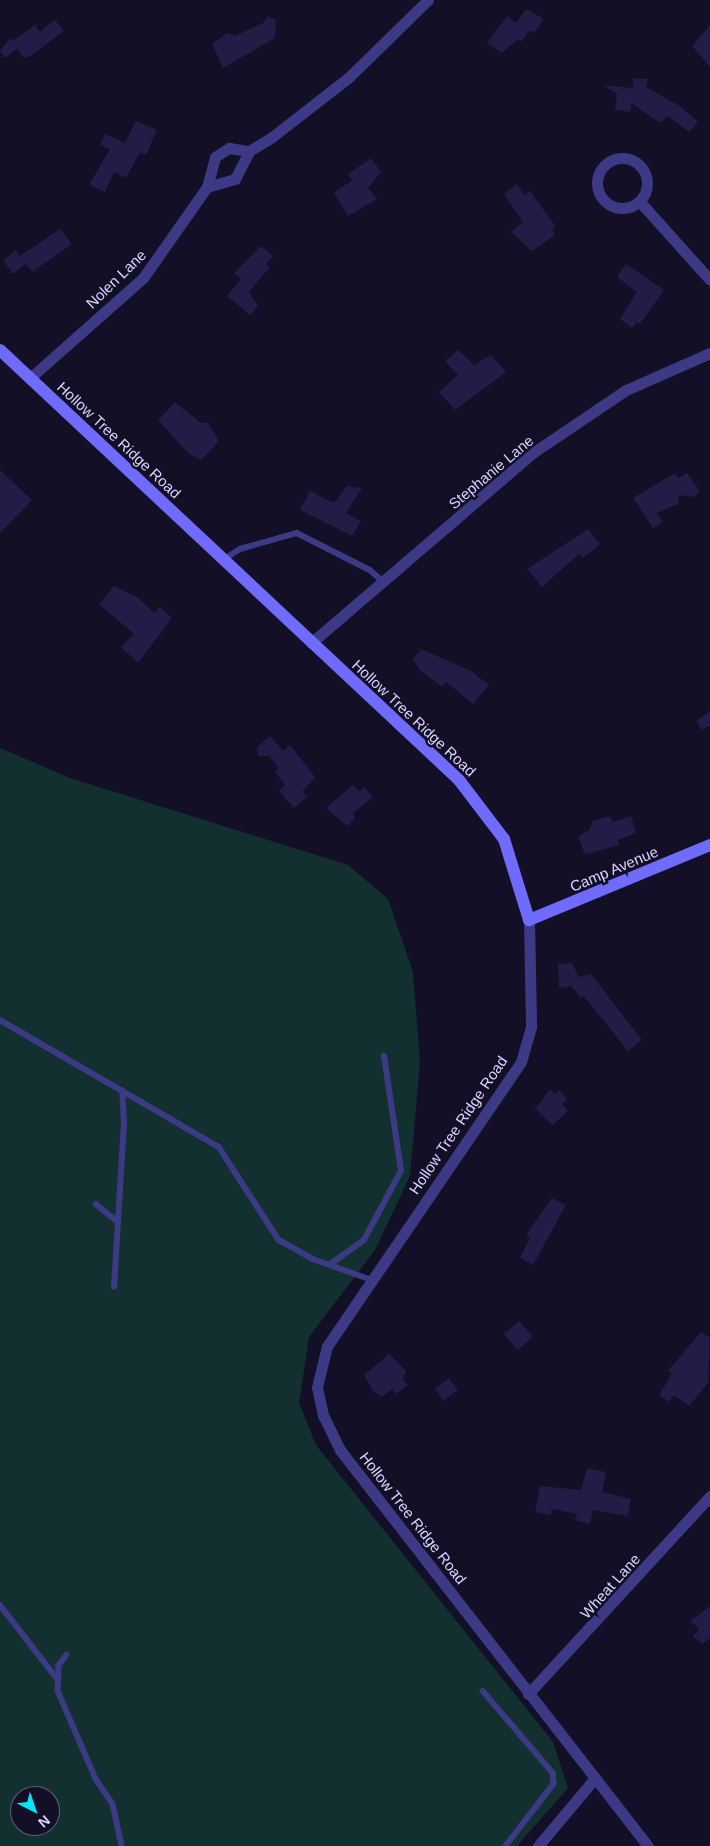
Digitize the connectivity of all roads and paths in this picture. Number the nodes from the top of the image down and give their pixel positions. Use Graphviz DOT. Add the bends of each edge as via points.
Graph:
graph roads {
  1 [pos="428,0"];
  2 [pos="249,151"];
  3 [pos="207,187"];
  4 [pos="641,202"];
  5 [pos="710,280"];
  6 [pos="0,350"];
  7 [pos="710,353"];
  8 [pos="30,378"];
  9 [pos="223,560"];
  10 [pos="384,582"];
  11 [pos="311,643"];
  12 [pos="710,844"];
  13 [pos="529,920"];
  14 [pos="0,1020"];
  15 [pos="384,1056"];
  16 [pos="122,1091"];
  17 [pos="96,1204"];
  18 [pos="117,1220"];
  19 [pos="329,1265"];
  20 [pos="372,1280"];
  21 [pos="114,1287"];
  22 [pos="710,1496"];
  23 [pos="0,1604"];
  24 [pos="67,1655"];
  25 [pos="56,1677"];
  26 [pos="483,1691"];
  27 [pos="528,1694"];
  28 [pos="595,1778"];
  29 [pos="122,1846"];
  30 [pos="506,1846"];
  31 [pos="538,1846"];
  32 [pos="648,1846"];
  1 -- 2 [label="street" via="349,77"];
  2 -- 3 [label="street" via="235,179"];
  2 -- 3 [label="street, Nolen Lane" via="238,147 221,151 212,162"];
  3 -- 8 [label="street, Nolen Lane" via="143,278"];
  4 -- 4 [label="street" via="631,208 608,203 598,190 603,166 626,158 644,167"];
  4 -- 5 [label="street"];
  6 -- 8 [label="street, Hollow Tree Ridge Road"];
  7 -- 10 [label="street, Stephanie Lane" via="626,390 534,452"];
  8 -- 9 [label="street, Hollow Tree Ridge Road"];
  9 -- 10 [label="lane" via="240,549 297,533 370,570"];
  9 -- 11 [label="street, Hollow Tree Ridge Road"];
  10 -- 11 [label="street, Stephanie Lane"];
  11 -- 13 [label="street, Hollow Tree Ridge Road" via="459,780 485,811 504,838"];
  12 -- 13 [label="street, Camp Avenue"];
  13 -- 20 [label="street, Hollow Tree Ridge Road" via="531,1027 521,1062"];
  14 -- 16 [label="lane"];
  15 -- 19 [label="lane" via="401,1171 364,1240"];
  16 -- 18 [label="lane"];
  16 -- 19 [label="lane" via="219,1147 280,1240"];
  17 -- 18 [label="lane"];
  18 -- 21 [label="lane"];
  19 -- 20 [label="lane"];
  20 -- 27 [label="street, Hollow Tree Ridge Road" via="327,1346 317,1387 323,1415 340,1450"];
  22 -- 27 [label="street, Wheat Lane"];
  23 -- 25 [label="lane"];
  24 -- 25 [label="lane"];
  25 -- 29 [label="lane" via="58,1691 96,1779 113,1804"];
  26 -- 30 [label="lane" via="553,1773 554,1784"];
  27 -- 28 [label="street, Hollow Tree Ridge Road"];
  28 -- 31 [label="street"];
  28 -- 32 [label="street, Hollow Tree Ridge Road"];
}
